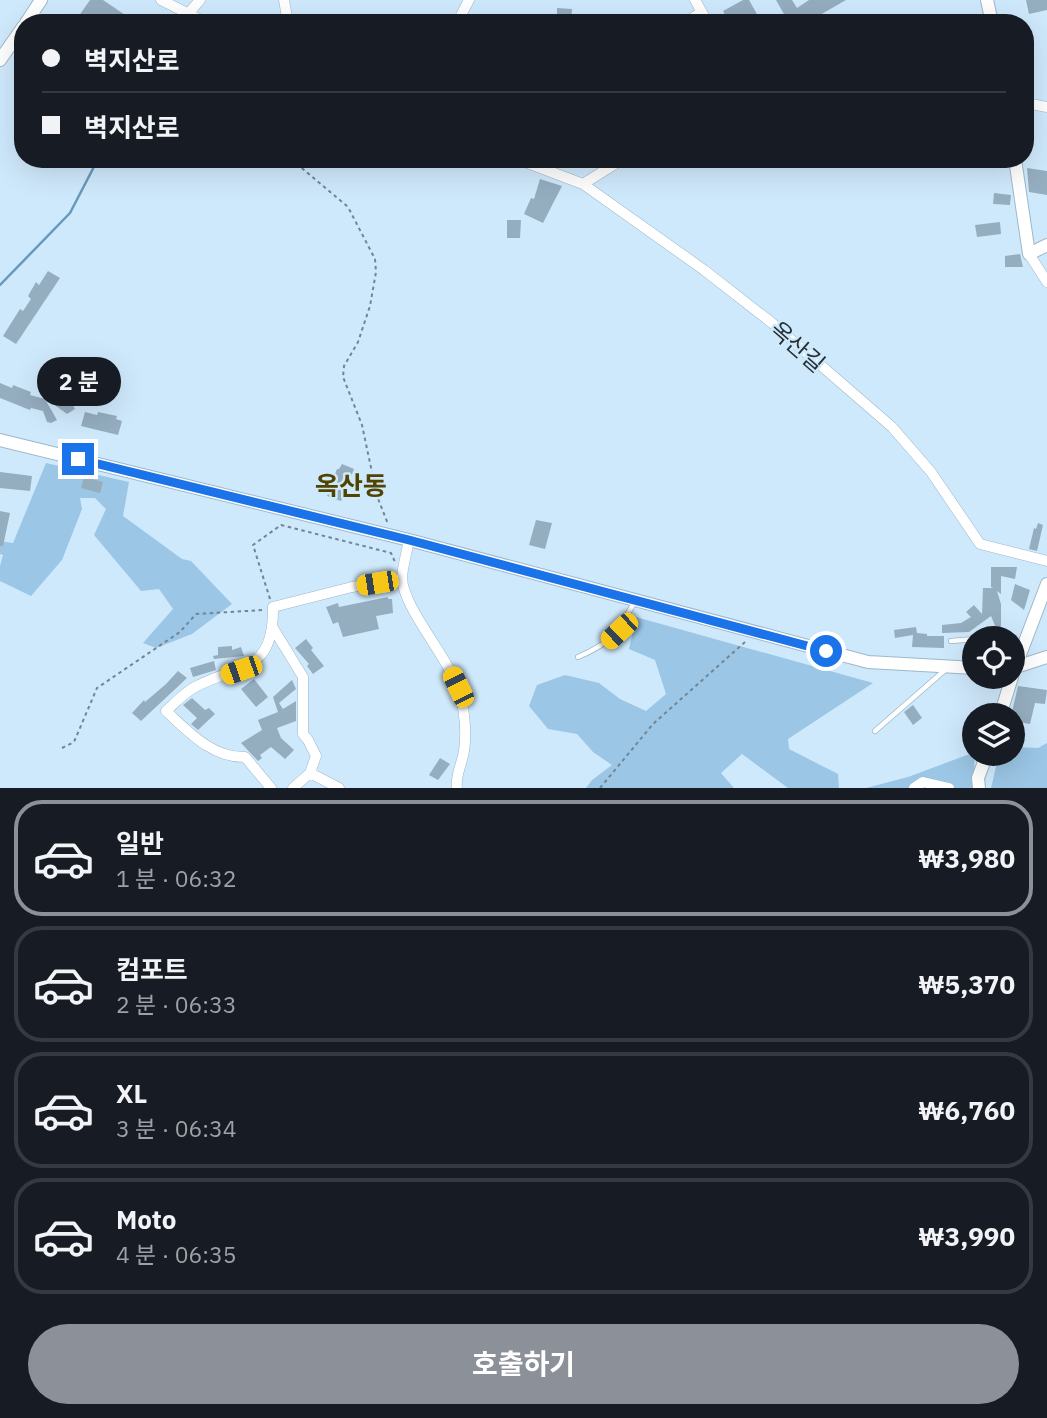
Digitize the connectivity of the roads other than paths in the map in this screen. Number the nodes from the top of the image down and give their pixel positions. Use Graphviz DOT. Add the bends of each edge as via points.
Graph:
graph roads {
  1 [pos="161,0"];
  2 [pos="200,0"];
  3 [pos="695,0"];
  4 [pos="702,12"];
  5 [pos="188,14"];
  6 [pos="699,14"];
  7 [pos="14,40"];
  8 [pos="0,60"];
  9 [pos="541,168"];
  10 [pos="609,168"];
  11 [pos="1016,168"];
  12 [pos="583,184"];
  13 [pos="1047,245"];
  14 [pos="1029,254"];
  15 [pos="1047,282"];
  16 [pos="0,440"];
  17 [pos="409,540"];
  18 [pos="1047,561"];
  19 [pos="402,579"];
  20 [pos="1047,584"];
  21 [pos="636,600"];
  22 [pos="273,628"];
  23 [pos="962,640"];
  24 [pos="951,641"];
  25 [pos="1025,641"];
  26 [pos="578,657"];
  27 [pos="1047,657"];
  28 [pos="948,667"];
  29 [pos="1025,667"];
  30 [pos="962,668"];
  31 [pos="876,731"];
  32 [pos="982,766"];
  33 [pos="310,773"];
  34 [pos="454,786"];
  35 [pos="271,788"];
  36 [pos="293,788"];
  37 [pos="340,788"];
  38 [pos="914,788"];
  39 [pos="949,788"];
  40 [pos="979,788"];
  1 -- 5 [label="street"];
  2 -- 5 [label="street"];
  3 -- 4 [label="street"];
  4 -- 6 [label="street"];
  7 -- 8 [label="street"];
  9 -- 12 [label="street, 옥산길"];
  10 -- 12 [label="street"];
  11 -- 14 [label="street"];
  12 -- 18 [label="street, 옥산길" via="772,323 892,427 980,544"];
  13 -- 14 [label="street"];
  14 -- 15 [label="street"];
  16 -- 17 [label="street"];
  17 -- 19 [label="street"];
  17 -- 21 [label="street"];
  19 -- 22 [label="street" via="352,587 273,611"];
  19 -- 34 [label="street" via="413,610 458,687 464,750"];
  20 -- 25 [label="street"];
  21 -- 26 [label="lane" via="619,631 602,646"];
  21 -- 28 [label="street" via="868,662"];
  22 -- 33 [label="street" via="303,677 303,734 316,755"];
  22 -- 35 [label="street" via="262,657 193,688 166,711 208,747 230,758 245,757"];
  23 -- 24 [label="lane"];
  27 -- 29 [label="street"];
  28 -- 30 [label="street"];
  28 -- 31 [label="lane"];
  32 -- 40 [label="street"];
  33 -- 36 [label="street"];
  33 -- 37 [label="street"];
  38 -- 39 [label="street" via="923,782"];
}
